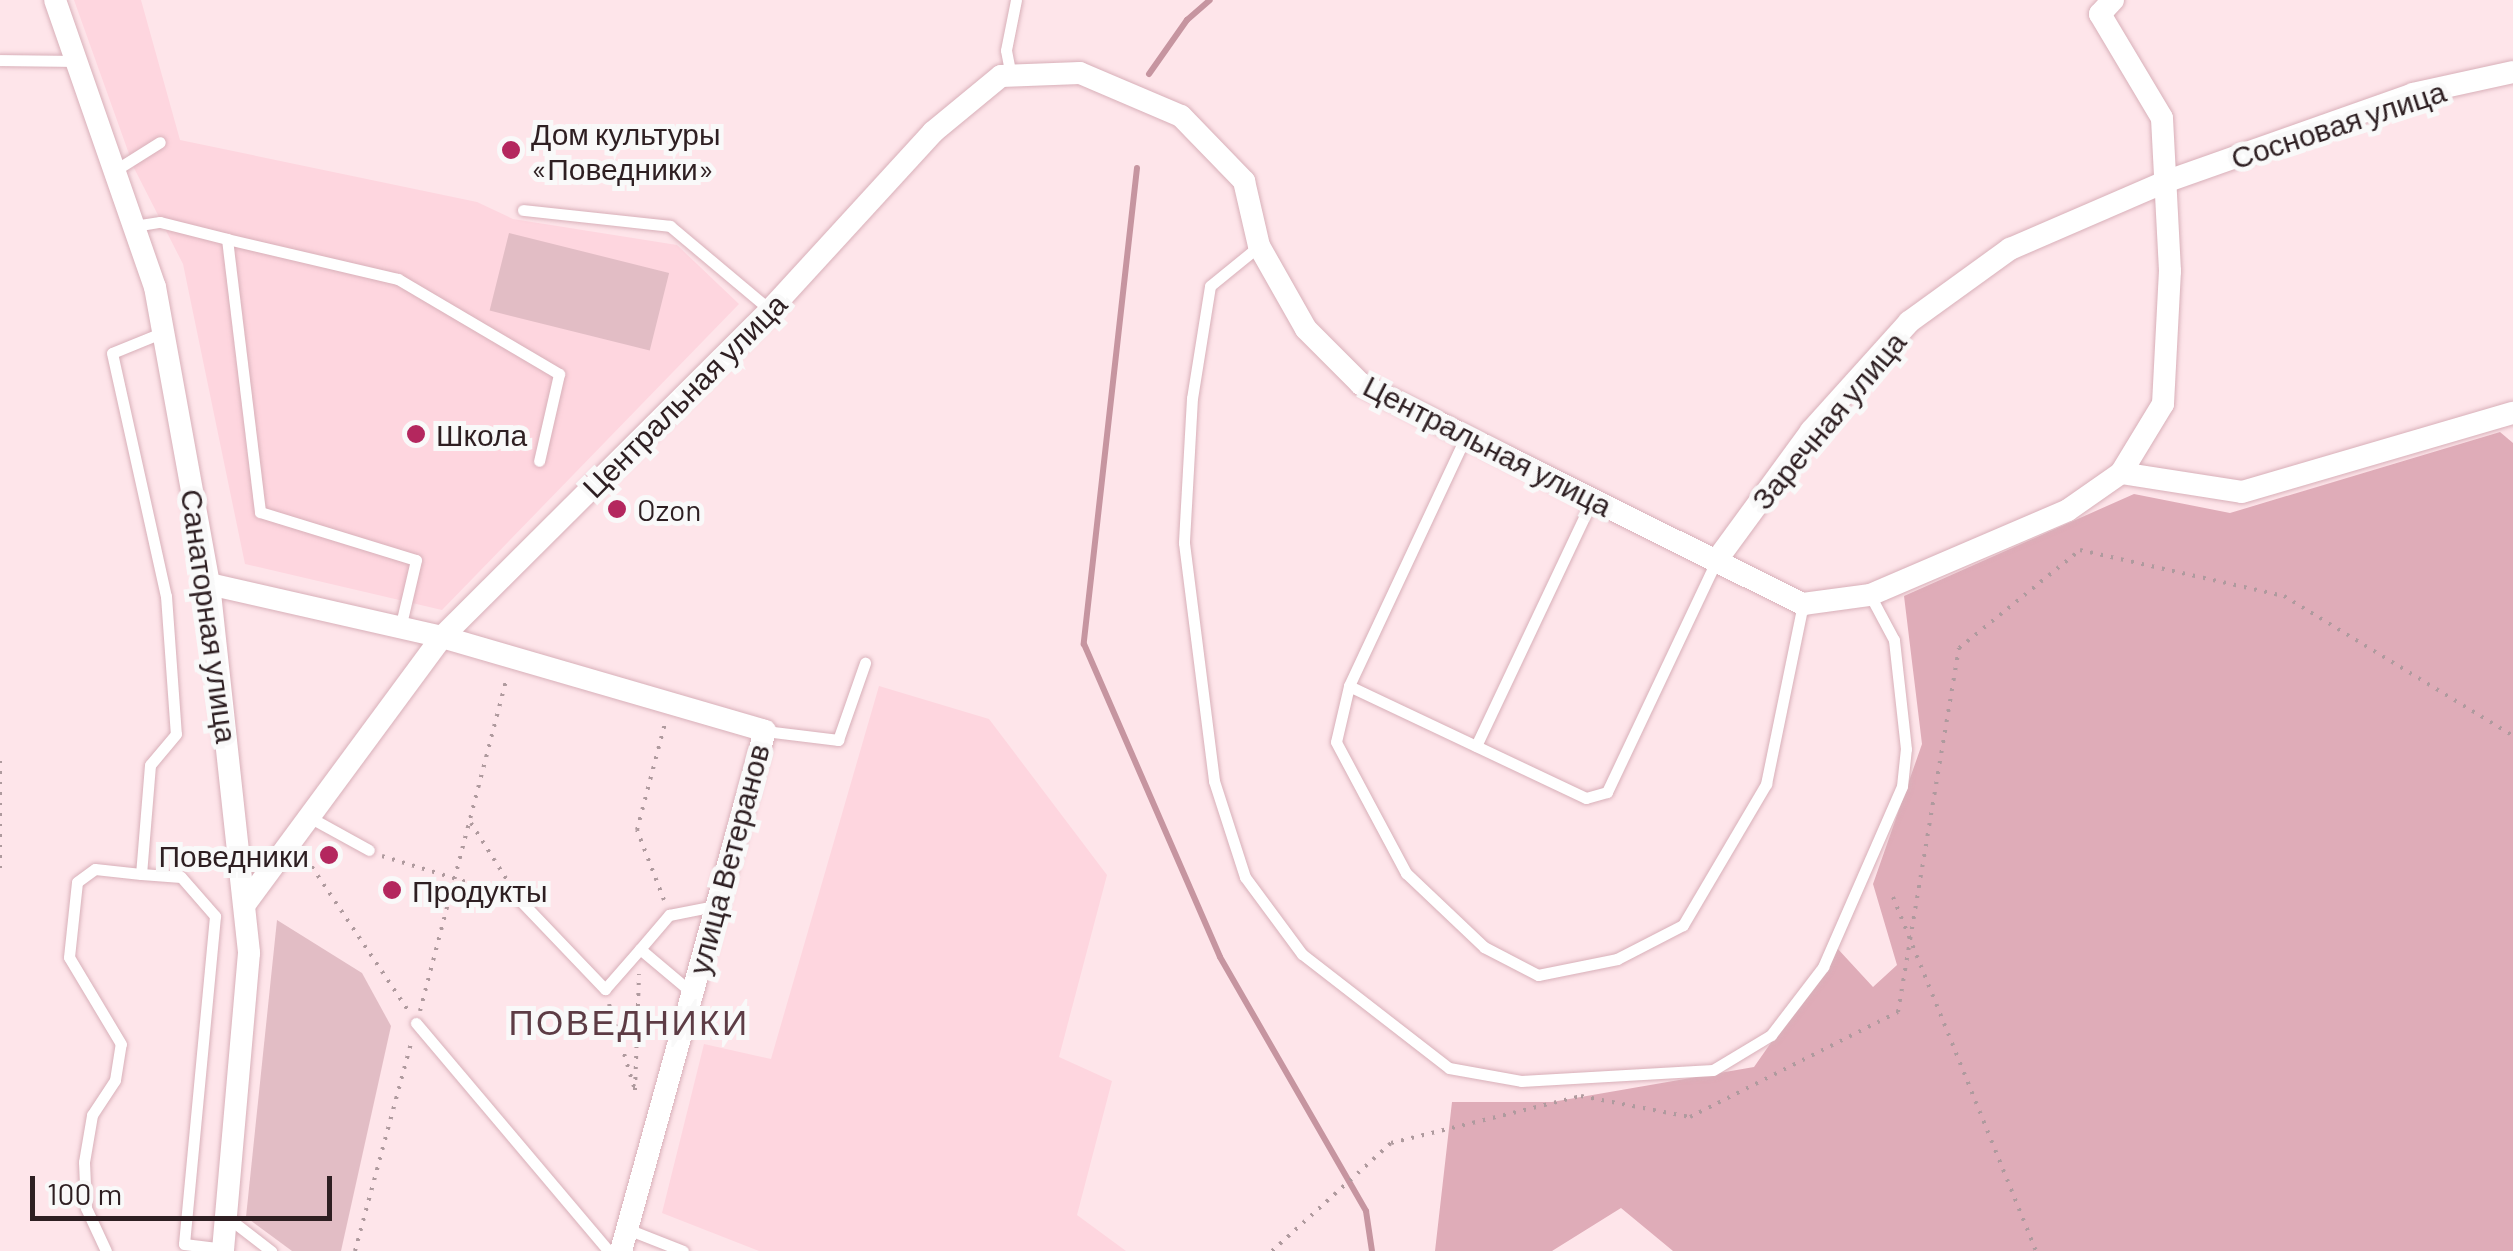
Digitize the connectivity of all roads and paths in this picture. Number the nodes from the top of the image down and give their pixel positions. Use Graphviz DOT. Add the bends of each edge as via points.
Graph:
graph roads {
  1 [pos="54,0"];
  2 [pos="1016,0"];
  3 [pos="2100,4"];
  4 [pos="0,60"];
  5 [pos="73,62"];
  6 [pos="2513,72"];
  7 [pos="1010,76"];
  8 [pos="160,142"];
  9 [pos="114,171"];
  10 [pos="2165,182"];
  11 [pos="523,210"];
  12 [pos="134,226"];
  13 [pos="227,238"];
  14 [pos="1258,246"];
  15 [pos="770,310"];
  16 [pos="166,331"];
  17 [pos="2513,413"];
  18 [pos="1466,436"];
  19 [pos="539,461"];
  20 [pos="2121,473"];
  21 [pos="1593,499"];
  22 [pos="1716,561"];
  23 [pos="209,584"];
  24 [pos="1870,595"];
  25 [pos="1803,604"];
  26 [pos="400,628"];
  27 [pos="442,637"];
  28 [pos="865,663"];
  29 [pos="507,678"];
  30 [pos="1349,686"];
  31 [pos="670,704"];
  32 [pos="764,732"];
  33 [pos="2513,736"];
  34 [pos="1476,746"];
  35 [pos="0,761"];
  36 [pos="311,818"];
  37 [pos="471,822"];
  38 [pos="293,843"];
  39 [pos="369,850"];
  40 [pos="140,874"];
  41 [pos="0,876"];
  42 [pos="457,882"];
  43 [pos="516,896"];
  44 [pos="1893,897"];
  45 [pos="245,904"];
  46 [pos="715,906"];
  47 [pos="669,915"];
  48 [pos="215,916"];
  49 [pos="1910,937"];
  50 [pos="640,949"];
  51 [pos="605,990"];
  52 [pos="691,992"];
  53 [pos="416,1023"];
  54 [pos="226,1216"];
  55 [pos="624,1240"];
  56 [pos="184,1244"];
  57 [pos="223,1250"];
  58 [pos="106,1251"];
  59 [pos="172,1251"];
  60 [pos="272,1251"];
  61 [pos="354,1251"];
  62 [pos="609,1251"];
  63 [pos="683,1251"];
  64 [pos="1272,1251"];
  65 [pos="2036,1251"];
  1 -- 5 [label="street, Санаторная улица"];
  2 -- 7 [label="lane" via="1006,50"];
  3 -- 10 [label="street" via="2162,118"];
  4 -- 5 [label="lane"];
  5 -- 9 [label="street, Санаторная улица"];
  6 -- 10 [label="street, Сосновая улица" via="2413,94"];
  7 -- 14 [label="street, Центральная улица" via="1080,74 1181,116 1244,181"];
  7 -- 15 [label="street, Центральная улица" via="1001,76 933,132"];
  8 -- 9 [label="lane"];
  9 -- 12 [label="street, Санаторная улица"];
  10 -- 20 [label="street" via="2170,271 2163,404"];
  10 -- 22 [label="street, Заречная улица" via="2010,250 1909,322 1811,431"];
  11 -- 15 [label="lane" via="670,226"];
  12 -- 13 [label="lane" via="160,222"];
  12 -- 16 [label="street, Санаторная улица"];
  13 -- 19 [label="lane" via="398,278 559,374"];
  13 -- 26 [label="lane" via="260,512 416,560"];
  14 -- 18 [label="street, Центральная улица" via="1306,328 1361,384"];
  14 -- 24 [label="lane" via="1210,286 1192,398 1184,543 1214,781 1245,877 1302,954 1449,1068 1521,1081 1713,1070 1771,1035 1823,967 1902,786 1906,749 1894,640"];
  15 -- 27 [label="street, Центральная улица"];
  16 -- 23 [label="street, Санаторная улица"];
  16 -- 40 [label="lane" via="112,354 166,596 176,734 150,765"];
  17 -- 20 [label="street" via="2242,492"];
  18 -- 21 [label="street, Центральная улица"];
  18 -- 30 [label="lane"];
  20 -- 24 [label="street" via="2068,510"];
  21 -- 22 [label="street, Центральная улица"];
  21 -- 34 [label="lane"];
  22 -- 25 [label="street, Центральная улица"];
  22 -- 34 [label="lane" via="1608,792 1586,798"];
  23 -- 26 [label="street, улица Ветеранов"];
  23 -- 45 [label="street, Санаторная улица"];
  24 -- 25 [label="street"];
  25 -- 30 [label="lane" via="1766,784 1683,925 1618,958 1538,975 1484,947 1406,873 1336,742"];
  26 -- 27 [label="street, улица Ветеранов"];
  27 -- 31 [label="street, улица Ветеранов"];
  27 -- 36 [label="street, Центральная улица"];
  28 -- 32 [label="lane" via="838,740"];
  29 -- 37 [label="path"];
  30 -- 34 [label="lane"];
  31 -- 32 [label="street, улица Ветеранов"];
  31 -- 47 [label="path" via="638,830"];
  32 -- 46 [label="street, улица Ветеранов"];
  33 -- 49 [label="path" via="2284,596 2080,550 1959,648"];
  35 -- 41 [label="path"];
  36 -- 38 [label="street, Центральная улица"];
  36 -- 39 [label="lane"];
  37 -- 42 [label="path"];
  37 -- 43 [label="path"];
  38 -- 45 [label="street, Центральная улица"];
  38 -- 53 [label="path"];
  39 -- 42 [label="path"];
  40 -- 48 [label="lane" via="182,878"];
  40 -- 58 [label="lane" via="95,869 77,882 70,956 122,1044 116,1080 92,1116 84,1162 86,1208"];
  42 -- 43 [label="path"];
  42 -- 53 [label="path"];
  43 -- 51 [label="lane"];
  44 -- 49 [label="path"];
  45 -- 48 [label="lane"];
  45 -- 54 [label="street, Санаторная улица" via="249,976"];
  46 -- 47 [label="lane"];
  46 -- 52 [label="street, улица Ветеранов"];
  47 -- 50 [label="lane"];
  48 -- 56 [label="lane"];
  49 -- 64 [label="path" via="1898,1012 1690,1117 1582,1096 1391,1143"];
  49 -- 65 [label="path"];
  50 -- 51 [label="lane"];
  50 -- 51 [label="path" via="635,1090"];
  50 -- 52 [label="lane"];
  52 -- 55 [label="street, улица Ветеранов"];
  53 -- 61 [label="path"];
  53 -- 62 [label="lane"];
  54 -- 57 [label="street, Санаторная улица"];
  54 -- 60 [label="lane"];
  55 -- 63 [label="lane"];
  56 -- 57 [label="lane"];
  56 -- 59 [label="lane"];
}
